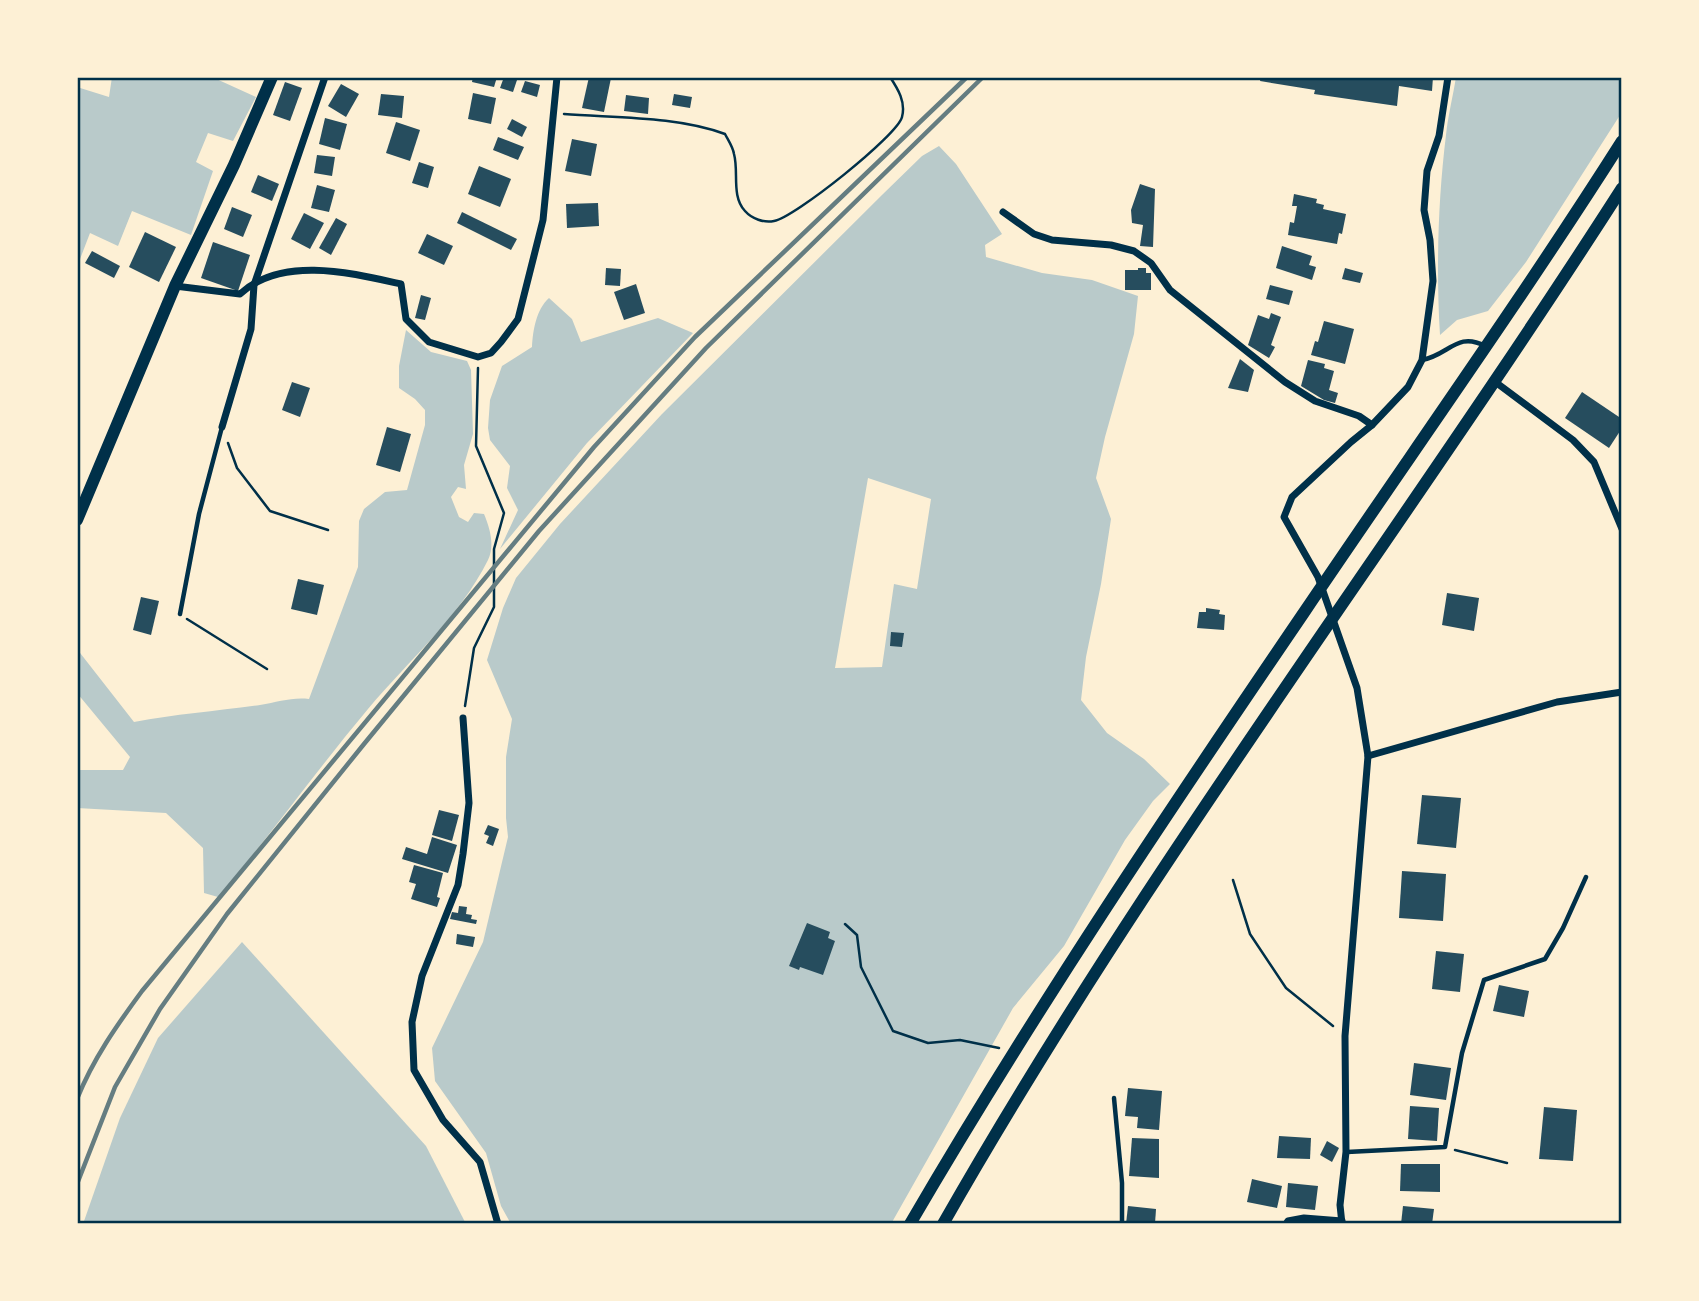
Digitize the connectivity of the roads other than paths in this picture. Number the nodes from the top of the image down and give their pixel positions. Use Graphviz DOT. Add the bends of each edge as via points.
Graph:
graph roads {
  1 [pos="272,77"];
  2 [pos="325,77"];
  3 [pos="557,77"];
  4 [pos="1448,77"];
  5 [pos="1622,141"];
  6 [pos="1622,188"];
  7 [pos="1003,212"];
  8 [pos="254,285"];
  9 [pos="176,286"];
  10 [pos="1486,347"];
  11 [pos="1422,360"];
  12 [pos="1494,381"];
  13 [pos="1372,425"];
  14 [pos="222,427"];
  15 [pos="77,520"];
  16 [pos="1622,530"];
  17 [pos="180,614"];
  18 [pos="1622,692"];
  19 [pos="464,718"];
  20 [pos="1368,756"];
  21 [pos="1586,877"];
  22 [pos="1114,1098"];
  23 [pos="1346,1152"];
  24 [pos="1342,1223"];
  25 [pos="498,1224"];
  26 [pos="910,1224"];
  27 [pos="943,1224"];
  28 [pos="1122,1224"];
  29 [pos="1286,1224"];
  1 -- 9 [label="main road"];
  2 -- 8 [label="street"];
  3 -- 8 [label="street" via="543,220 518,319 491,353 478,357 429,342 406,319 401,284 343,271 285,271"];
  4 -- 11 [label="street" via="1439,136 1427,171 1424,210 1433,281"];
  5 -- 10 [label="main road"];
  6 -- 12 [label="main road"];
  7 -- 13 [label="street" via="1034,234 1052,240 1134,251 1151,263 1170,290 1285,382 1315,401 1359,415"];
  8 -- 9 [label="street" via="240,294"];
  8 -- 14 [label="street" via="251,329"];
  9 -- 15 [label="main road"];
  10 -- 11 [label="lane" via="1463,340"];
  10 -- 26 [label="main road" via="1013,1051"];
  11 -- 13 [label="street" via="1408,387"];
  12 -- 16 [label="street" via="1573,440 1594,462"];
  12 -- 27 [label="main road" via="1133,916"];
  13 -- 20 [label="street" via="1292,498 1284,517 1318,577 1357,688"];
  14 -- 17 [label="lane"];
  18 -- 20 [label="street" via="1557,702"];
  19 -- 25 [label="street" via="469,803 463,854 458,885 419,987 412,1022 414,1070 443,1120 480,1162"];
  20 -- 23 [label="street" via="1345,1036"];
  21 -- 23 [label="lane" via="1545,959 1484,980 1462,1053 1445,1147"];
  22 -- 28 [label="lane"];
  23 -- 24 [label="street"];
  24 -- 29 [label="street" via="1304,1218"];
}
